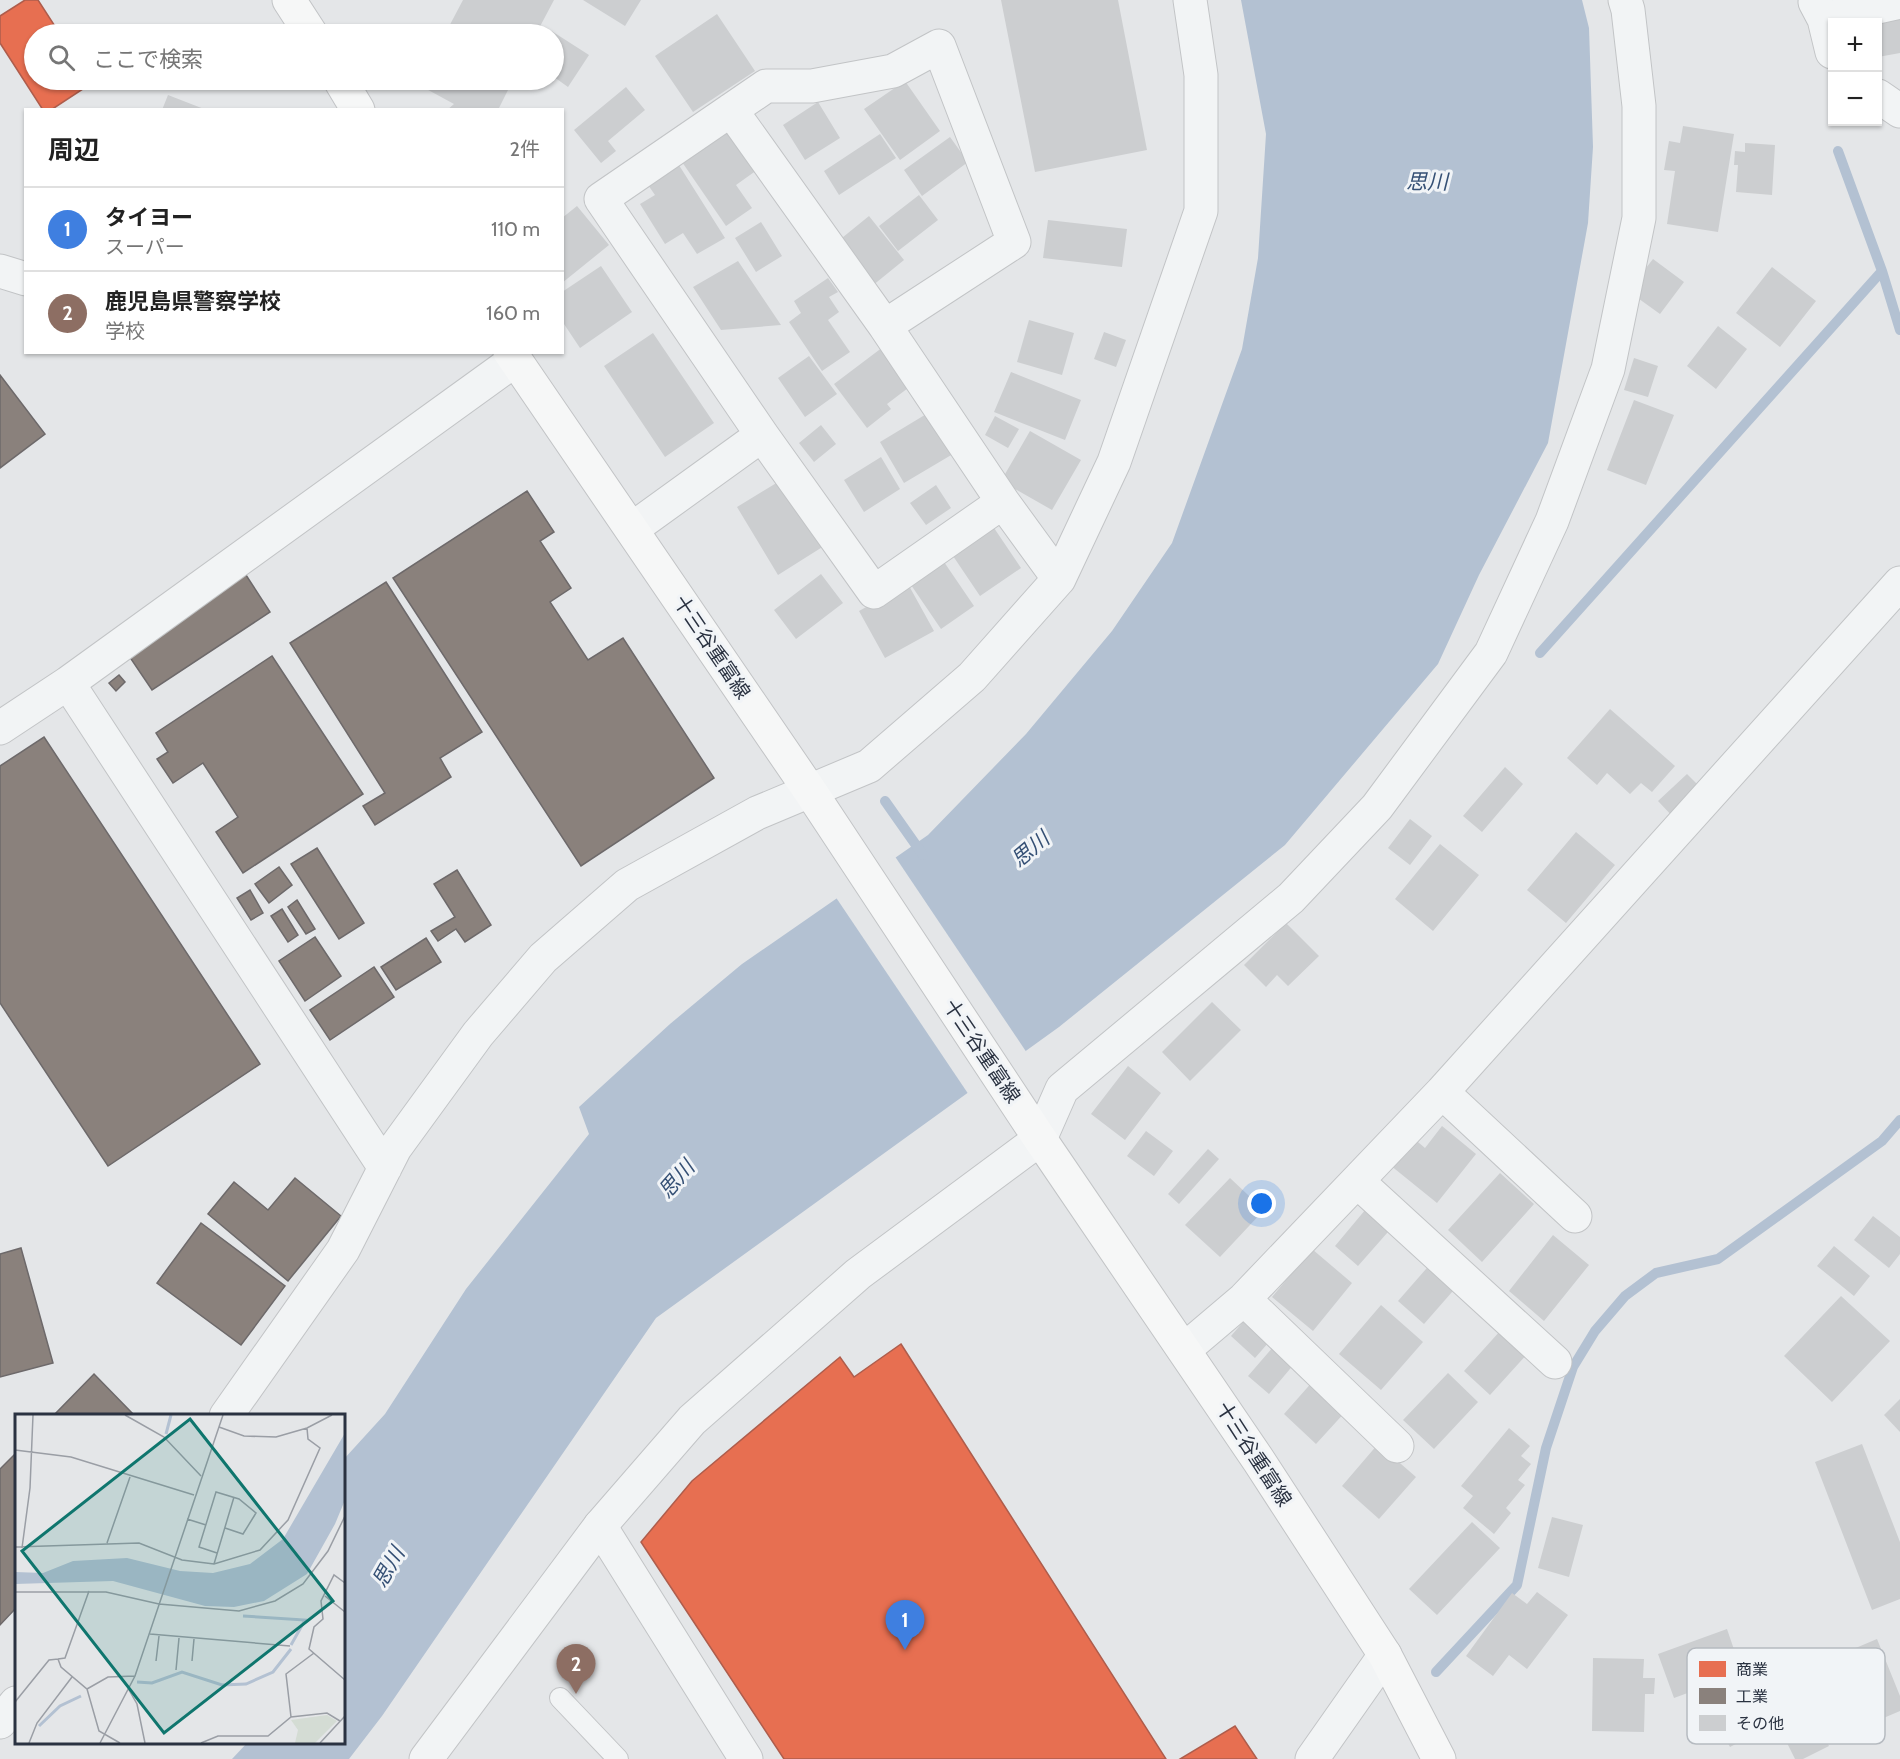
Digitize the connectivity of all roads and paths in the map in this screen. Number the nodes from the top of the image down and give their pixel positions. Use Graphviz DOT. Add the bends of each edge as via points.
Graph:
graph roads {
  1 [pos="289,0"];
  2 [pos="1190,0"];
  3 [pos="1625,0"];
  4 [pos="1900,2"];
  5 [pos="1819,10"];
  6 [pos="305,24"];
  7 [pos="1828,37"];
  8 [pos="346,90"];
  9 [pos="1882,99"];
  10 [pos="357,108"];
  11 [pos="731,110"];
  12 [pos="1900,111"];
  13 [pos="0,271"];
  14 [pos="24,278"];
  15 [pos="885,326"];
  16 [pos="512,356"];
  17 [pos="762,435"];
  18 [pos="1003,502"];
  19 [pos="632,530"];
  20 [pos="1059,579"];
  21 [pos="1900,583"];
  22 [pos="68,683"];
  23 [pos="0,728"];
  24 [pos="810,791"];
  25 [pos="1442,1092"];
  26 [pos="1040,1139"];
  27 [pos="385,1168"];
  28 [pos="1357,1181"];
  29 [pos="1575,1216"];
  30 [pos="1244,1299"];
  31 [pos="1185,1349"];
  32 [pos="1555,1362"];
  33 [pos="227,1414"];
  34 [pos="1397,1446"];
  35 [pos="600,1526"];
  36 [pos="1385,1654"];
  37 [pos="560,1698"];
  38 [pos="15,1704"];
  39 [pos="0,1722"];
  40 [pos="426,1759"];
  41 [pos="618,1759"];
  42 [pos="746,1759"];
  43 [pos="1312,1759"];
  44 [pos="1438,1759"];
  1 -- 6 [label="main road"];
  2 -- 20 [label="street" via="1201,75 1200,212 1114,462"];
  3 -- 26 [label="street" via="1640,106 1639,218 1608,369 1552,521 1491,654 1377,807 1291,898 1062,1089"];
  4 -- 5 [label="street"];
  5 -- 7 [label="street"];
  8 -- 10 [label="main road"];
  9 -- 12 [label="street"];
  11 -- 15 [label="street"];
  11 -- 15 [label="street" via="766,86 812,86 893,71 939,46 1014,242"];
  11 -- 17 [label="street" via="601,199"];
  13 -- 14 [label="street"];
  15 -- 18 [label="street"];
  16 -- 19 [label="main road, 十三谷重富線"];
  16 -- 22 [label="street"];
  17 -- 18 [label="street" via="874,592"];
  17 -- 19 [label="street"];
  18 -- 20 [label="street"];
  19 -- 24 [label="main road, 十三谷重富線"];
  20 -- 24 [label="street" via="972,677 869,766"];
  21 -- 25 [label="street"];
  22 -- 23 [label="street"];
  22 -- 27 [label="street"];
  24 -- 26 [label="main road, 十三谷重富線"];
  24 -- 27 [label="street" via="757,813 627,885 543,958 478,1034 395,1148"];
  25 -- 28 [label="street"];
  25 -- 29 [label="street"];
  26 -- 31 [label="main road, 十三谷重富線"];
  26 -- 35 [label="street" via="858,1274 692,1420"];
  27 -- 33 [label="street" via="343,1250"];
  28 -- 30 [label="street"];
  28 -- 32 [label="street"];
  30 -- 31 [label="street"];
  30 -- 34 [label="street"];
  31 -- 36 [label="main road, 十三谷重富線"];
  35 -- 40 [label="street"];
  35 -- 42 [label="street"];
  36 -- 43 [label="street"];
  36 -- 44 [label="main road, 十三谷重富線"];
  37 -- 41 [label="lane"];
  38 -- 39 [label="street"];
}
